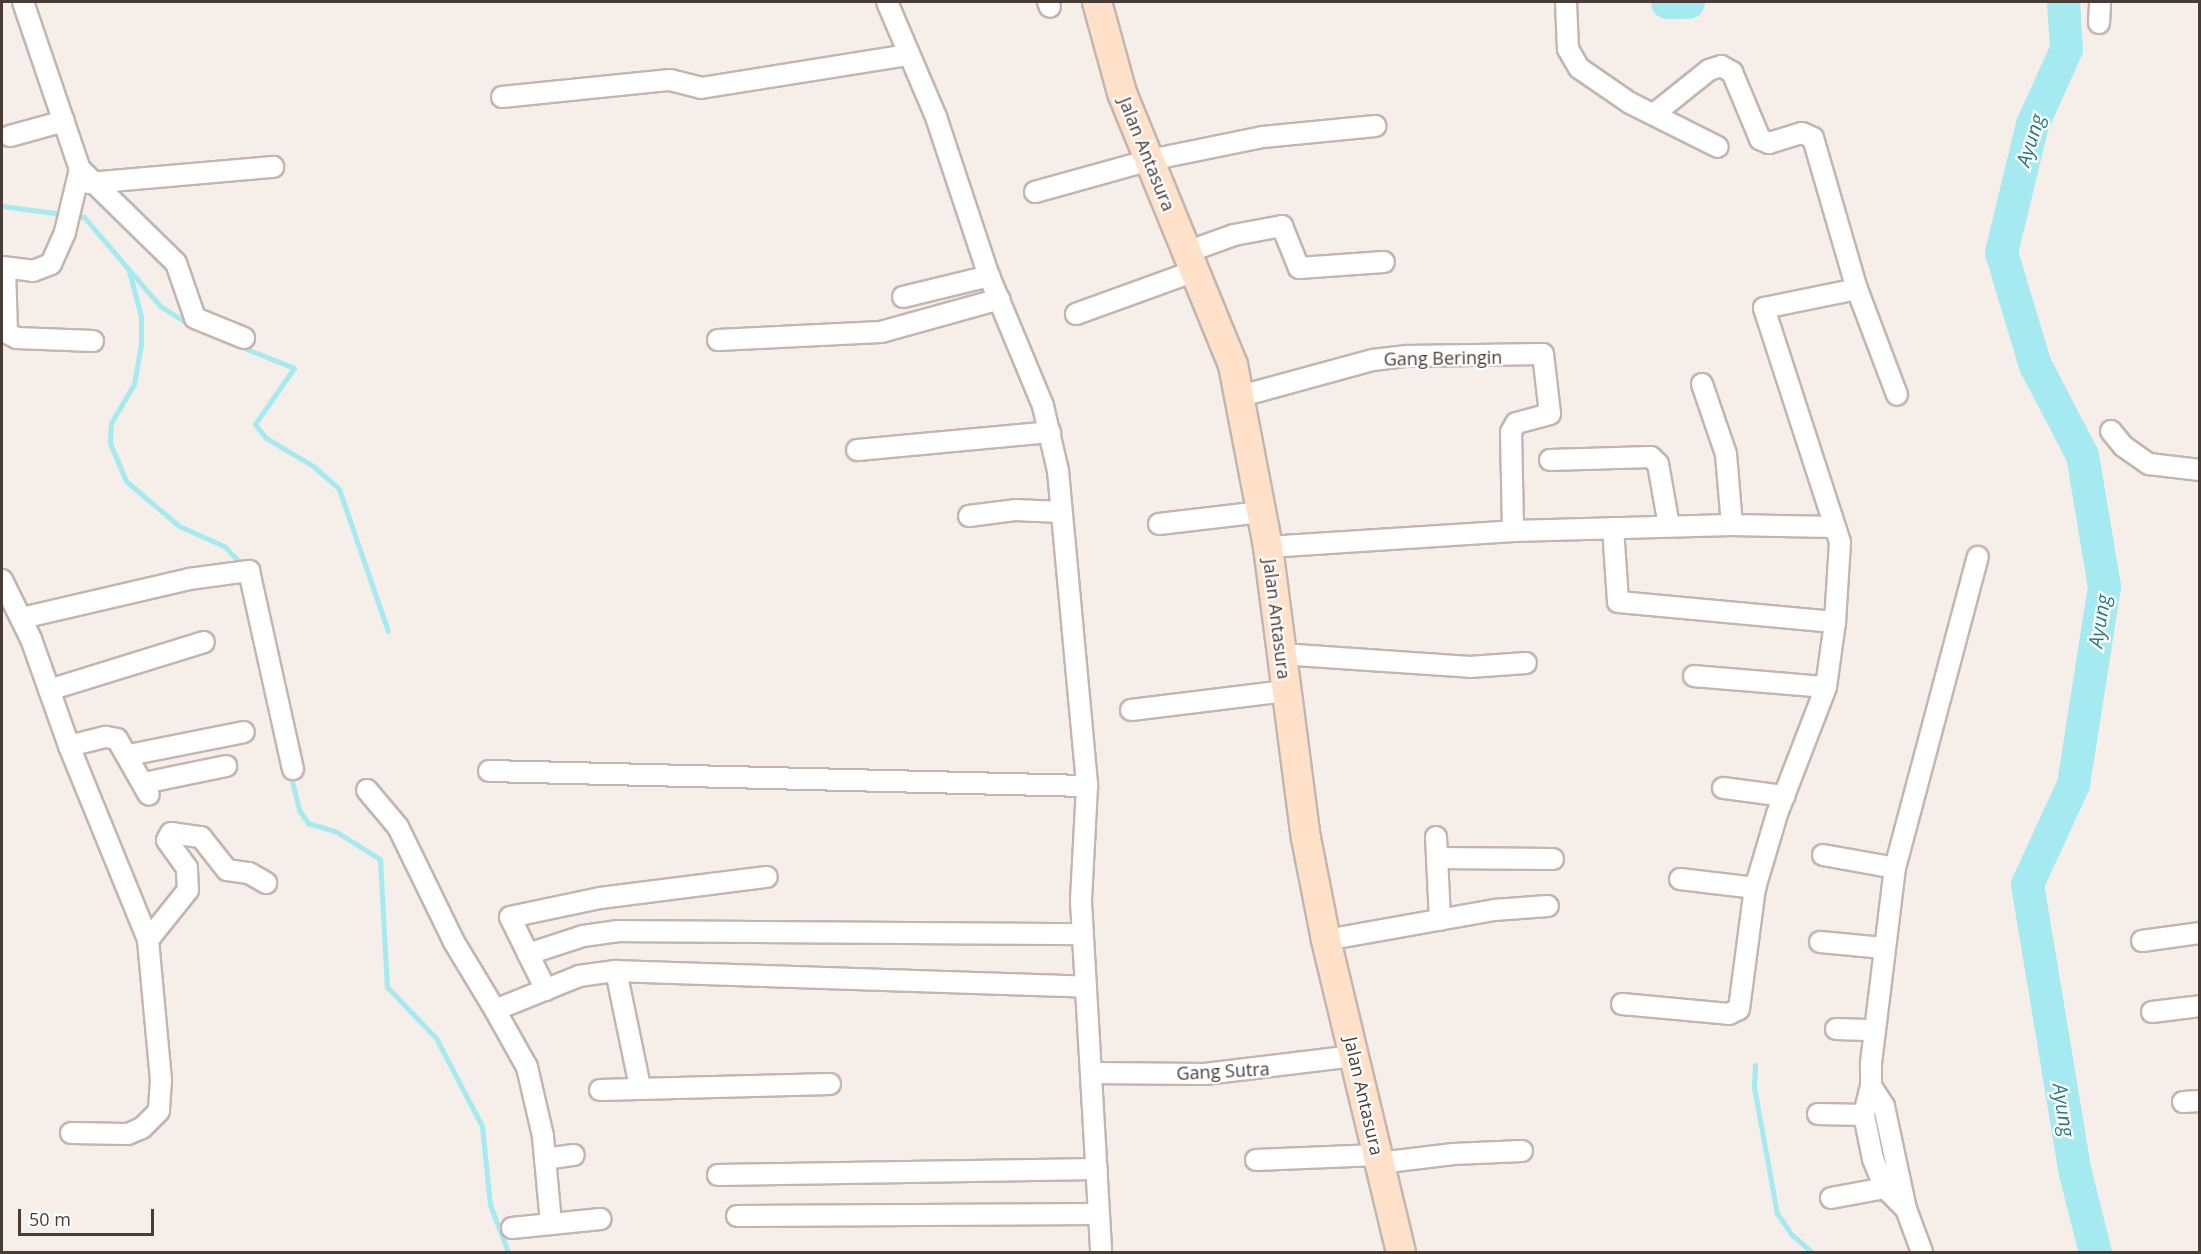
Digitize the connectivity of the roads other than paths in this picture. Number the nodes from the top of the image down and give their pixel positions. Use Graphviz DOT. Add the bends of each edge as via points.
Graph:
graph roads {
  1 [pos="23,2"];
  2 [pos="887,2"];
  3 [pos="1097,2"];
  4 [pos="1566,2"];
  5 [pos="2100,2"];
  6 [pos="2099,23"];
  7 [pos="908,55"];
  8 [pos="502,97"];
  9 [pos="1654,114"];
  10 [pos="64,121"];
  11 [pos="1376,126"];
  12 [pos="10,136"];
  13 [pos="1718,147"];
  14 [pos="1150,160"];
  15 [pos="273,166"];
  16 [pos="81,182"];
  17 [pos="1035,192"];
  18 [pos="1191,262"];
  19 [pos="1384,262"];
  20 [pos="3,267"];
  21 [pos="989,276"];
  22 [pos="1857,289"];
  23 [pos="903,297"];
  24 [pos="1000,299"];
  25 [pos="1076,314"];
  26 [pos="244,338"];
  27 [pos="718,340"];
  28 [pos="93,341"];
  29 [pos="1702,384"];
  30 [pos="1897,395"];
  31 [pos="1240,396"];
  32 [pos="2111,431"];
  33 [pos="1050,432"];
  34 [pos="857,450"];
  35 [pos="1550,460"];
  36 [pos="2199,470"];
  37 [pos="1061,512"];
  38 [pos="1261,512"];
  39 [pos="969,516"];
  40 [pos="1160,524"];
  41 [pos="1732,525"];
  42 [pos="1669,526"];
  43 [pos="1834,527"];
  44 [pos="1612,528"];
  45 [pos="1513,531"];
  46 [pos="1268,547"];
  47 [pos="1978,557"];
  48 [pos="2,580"];
  49 [pos="22,618"];
  50 [pos="1835,622"];
  51 [pos="204,642"];
  52 [pos="1281,654"];
  53 [pos="1526,663"];
  54 [pos="1694,676"];
  55 [pos="1826,687"];
  56 [pos="49,690"];
  57 [pos="1286,691"];
  58 [pos="1131,710"];
  59 [pos="244,732"];
  60 [pos="69,746"];
  61 [pos="129,755"];
  62 [pos="226,766"];
  63 [pos="293,769"];
  64 [pos="489,771"];
  65 [pos="1087,786"];
  66 [pos="1723,788"];
  67 [pos="368,790"];
  68 [pos="1784,796"];
  69 [pos="1436,837"];
  70 [pos="1823,855"];
  71 [pos="1437,858"];
  72 [pos="1553,859"];
  73 [pos="1895,868"];
  74 [pos="767,877"];
  75 [pos="1680,879"];
  76 [pos="266,883"];
  77 [pos="1755,888"];
  78 [pos="1548,906"];
  79 [pos="1440,920"];
  80 [pos="2199,933"];
  81 [pos="1083,934"];
  82 [pos="148,940"];
  83 [pos="1326,940"];
  84 [pos="2142,941"];
  85 [pos="1820,942"];
  86 [pos="1884,948"];
  87 [pos="528,954"];
  88 [pos="616,971"];
  89 [pos="1086,987"];
  90 [pos="546,990"];
  91 [pos="1622,1004"];
  92 [pos="2199,1006"];
  93 [pos="495,1010"];
  94 [pos="2152,1012"];
  95 [pos="1836,1029"];
  96 [pos="1874,1030"];
  97 [pos="1354,1056"];
  98 [pos="1091,1073"];
  99 [pos="830,1084"];
  100 [pos="1871,1086"];
  101 [pos="640,1087"];
  102 [pos="600,1090"];
  103 [pos="1818,1114"];
  104 [pos="1864,1114"];
  105 [pos="71,1133"];
  106 [pos="1522,1151"];
  107 [pos="574,1155"];
  108 [pos="545,1159"];
  109 [pos="1378,1159"];
  110 [pos="1256,1160"];
  111 [pos="1097,1169"];
  112 [pos="718,1175"];
  113 [pos="1885,1188"];
  114 [pos="1831,1198"];
  115 [pos="1906,1209"];
  116 [pos="1098,1214"];
  117 [pos="736,1216"];
  118 [pos="601,1219"];
  119 [pos="551,1223"];
  120 [pos="512,1228"];
  121 [pos="1101,1252"];
  122 [pos="1401,1252"];
  123 [pos="1922,1252"];
  1 -- 10 [label="street"];
  2 -- 7 [label="street"];
  3 -- 14 [label="main road, Jalan Antasura" via="1122,93"];
  4 -- 9 [label="street" via="1568,49 1574,62 1621,97"];
  5 -- 6 [label="street"];
  7 -- 8 [label="street" via="701,88 670,80"];
  7 -- 21 [label="street" via="936,117"];
  9 -- 13 [label="street"];
  9 -- 22 [label="street" via="1709,70 1721,66 1732,72 1760,139 1769,143 1808,134 1822,166"];
  10 -- 12 [label="street"];
  10 -- 16 [label="street"];
  11 -- 14 [label="street" via="1263,137"];
  14 -- 17 [label="street"];
  14 -- 18 [label="main road, Jalan Antasura"];
  15 -- 16 [label="street"];
  16 -- 20 [label="street" via="51,264 33,271"];
  16 -- 26 [label="street" via="176,263 195,318"];
  18 -- 19 [label="street" via="1234,235 1282,226 1299,268"];
  18 -- 25 [label="street"];
  18 -- 31 [label="main road, Jalan Antasura" via="1233,365"];
  20 -- 28 [label="street" via="8,333 17,338"];
  21 -- 23 [label="street"];
  21 -- 24 [label="street"];
  22 -- 30 [label="street"];
  22 -- 43 [label="street" via="1764,309"];
  24 -- 27 [label="street" via="881,332"];
  24 -- 33 [label="street"];
  29 -- 41 [label="street" via="1725,454"];
  31 -- 38 [label="main road, Jalan Antasura"];
  31 -- 45 [label="street, Gang Beringin" via="1373,360 1543,354 1550,414 1516,423 1511,432"];
  32 -- 36 [label="street" via="2122,446 2149,464"];
  33 -- 34 [label="street"];
  33 -- 37 [label="street"];
  35 -- 42 [label="street" via="1651,456 1658,464"];
  37 -- 39 [label="street" via="1015,510"];
  37 -- 65 [label="street"];
  38 -- 40 [label="street"];
  38 -- 46 [label="main road, Jalan Antasura"];
  41 -- 42 [label="street"];
  41 -- 43 [label="street"];
  42 -- 44 [label="street"];
  43 -- 50 [label="street" via="1840,542"];
  44 -- 45 [label="street"];
  44 -- 50 [label="street" via="1618,602"];
  45 -- 46 [label="street"];
  46 -- 52 [label="main road, Jalan Antasura"];
  47 -- 73 [label="street"];
  48 -- 49 [label="street"];
  49 -- 56 [label="street"];
  49 -- 63 [label="street" via="189,579 249,571"];
  50 -- 55 [label="street"];
  51 -- 56 [label="street"];
  52 -- 53 [label="street" via="1470,667"];
  52 -- 57 [label="main road, Jalan Antasura"];
  54 -- 55 [label="street"];
  55 -- 68 [label="street"];
  56 -- 60 [label="street"];
  57 -- 58 [label="street"];
  57 -- 83 [label="main road, Jalan Antasura" via="1306,838"];
  59 -- 61 [label="street"];
  60 -- 61 [label="street" via="112,736"];
  60 -- 82 [label="street"];
  61 -- 62 [label="street" via="146,789"];
  64 -- 65 [label="street"];
  65 -- 81 [label="street"];
  66 -- 68 [label="street"];
  67 -- 93 [label="street" via="398,827 454,942"];
  68 -- 77 [label="street"];
  69 -- 71 [label="street"];
  70 -- 73 [label="street"];
  71 -- 72 [label="street"];
  71 -- 79 [label="street"];
  73 -- 86 [label="street"];
  74 -- 87 [label="street" via="600,898 510,917"];
  75 -- 77 [label="street"];
  76 -- 82 [label="street" via="249,873 227,870 201,837 171,833 166,840 187,868 188,890"];
  77 -- 91 [label="street" via="1743,987 1736,1012"];
  78 -- 79 [label="street"];
  79 -- 83 [label="street"];
  80 -- 84 [label="street"];
  81 -- 87 [label="street" via="617,930 555,943"];
  81 -- 89 [label="street"];
  82 -- 105 [label="street" via="161,1080 159,1111 142,1128 128,1134"];
  83 -- 97 [label="main road, Jalan Antasura"];
  85 -- 86 [label="street"];
  86 -- 96 [label="street"];
  87 -- 90 [label="street"];
  88 -- 89 [label="street"];
  88 -- 90 [label="street" via="579,976"];
  88 -- 101 [label="street"];
  89 -- 98 [label="street"];
  90 -- 93 [label="street"];
  92 -- 94 [label="street"];
  93 -- 108 [label="street" via="527,1067"];
  95 -- 96 [label="street"];
  96 -- 100 [label="street"];
  97 -- 98 [label="street, Gang Sutra" via="1205,1074"];
  97 -- 109 [label="main road, Jalan Antasura"];
  98 -- 111 [label="street"];
  99 -- 101 [label="street"];
  100 -- 104 [label="street"];
  100 -- 115 [label="street" via="1884,1106"];
  101 -- 102 [label="street"];
  103 -- 104 [label="street"];
  104 -- 113 [label="street" via="1873,1159"];
  106 -- 109 [label="street"];
  107 -- 108 [label="street"];
  108 -- 119 [label="street"];
  109 -- 110 [label="street"];
  109 -- 122 [label="main road, Jalan Antasura"];
  111 -- 112 [label="street"];
  111 -- 116 [label="street"];
  113 -- 114 [label="street"];
  113 -- 115 [label="street"];
  115 -- 123 [label="street"];
  116 -- 117 [label="street"];
  116 -- 121 [label="street"];
  118 -- 119 [label="street"];
  119 -- 120 [label="street"];
}
